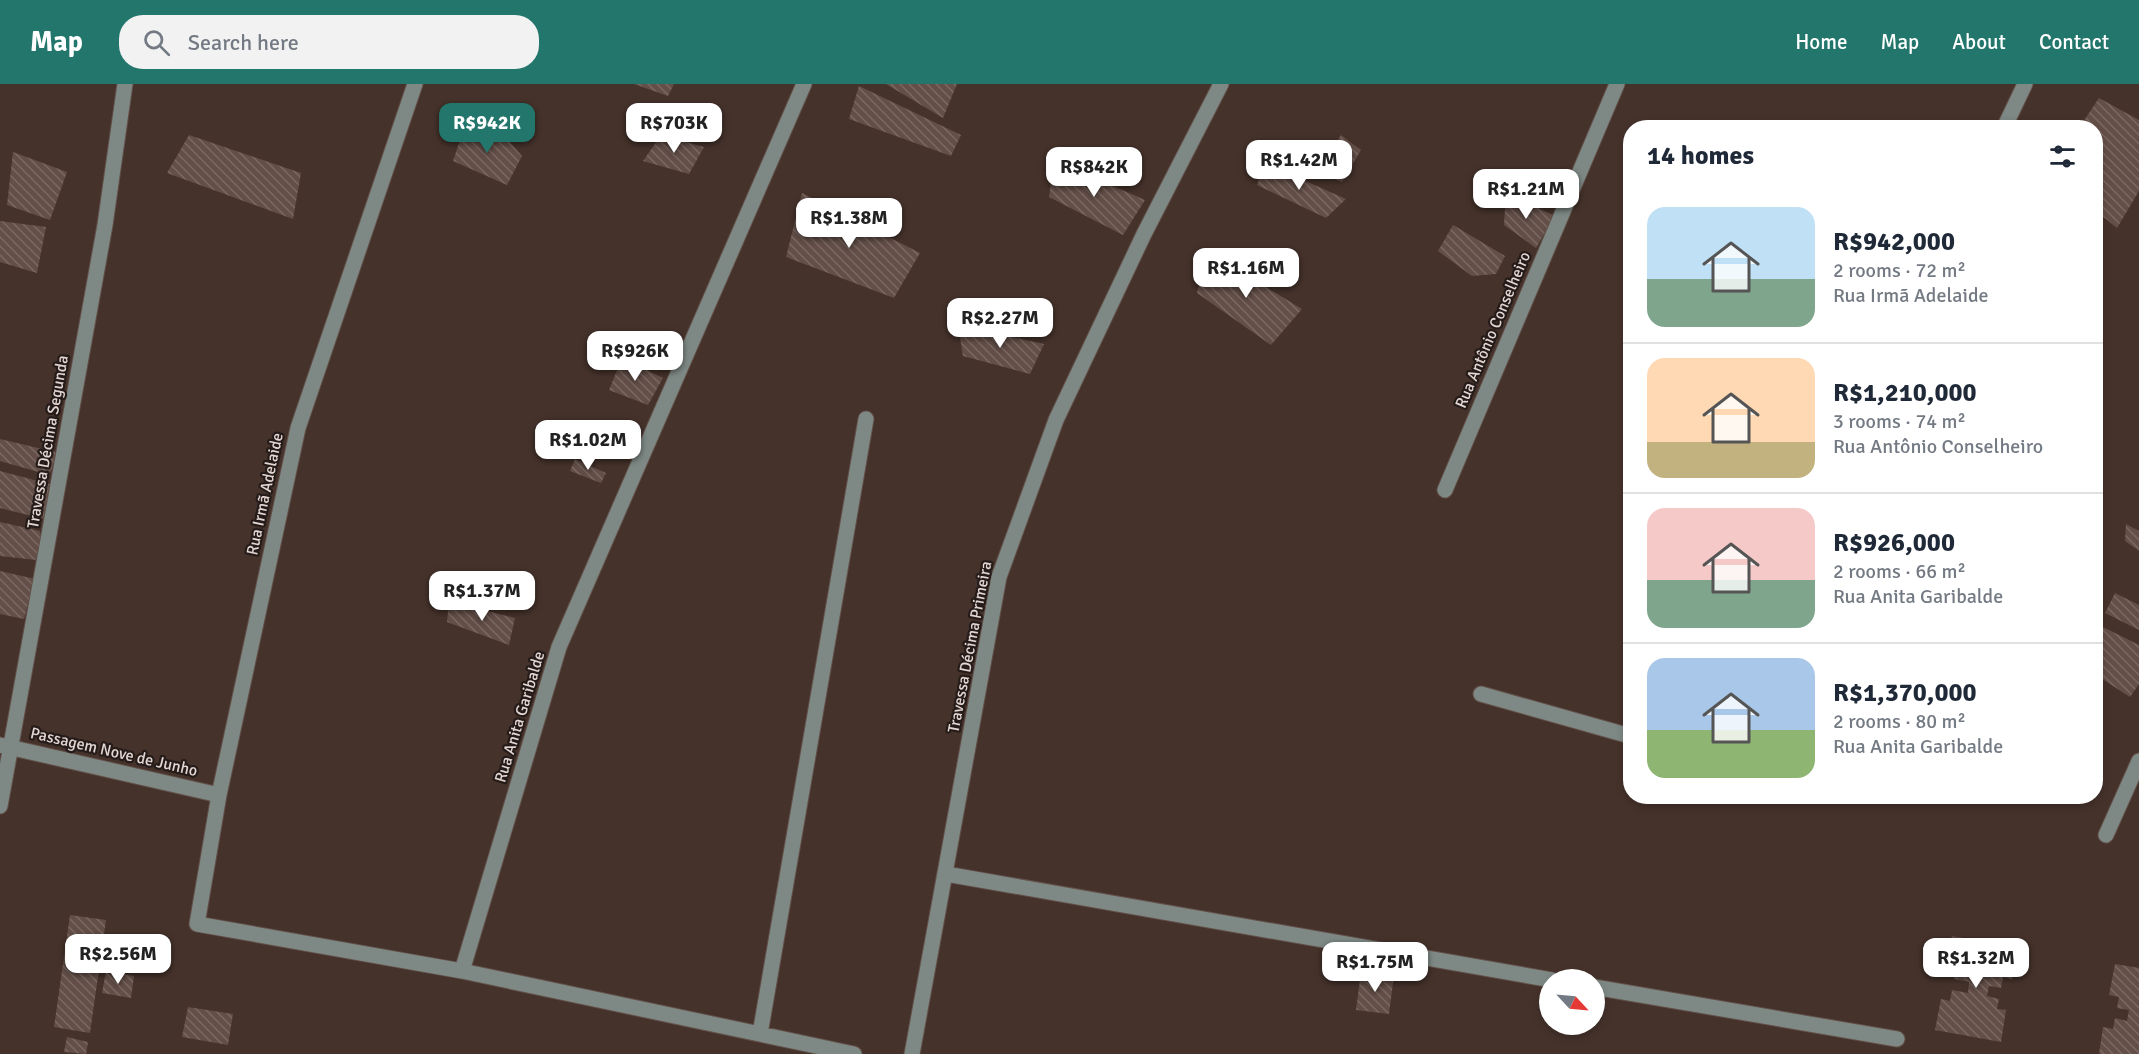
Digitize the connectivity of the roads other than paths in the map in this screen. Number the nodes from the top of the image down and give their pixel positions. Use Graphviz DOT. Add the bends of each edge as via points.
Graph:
graph roads {
  1 [pos="125,84"];
  2 [pos="415,84"];
  3 [pos="804,84"];
  4 [pos="1221,84"];
  5 [pos="1617,84"];
  6 [pos="2025,84"];
  7 [pos="2008,120"];
  8 [pos="866,419"];
  9 [pos="1444,490"];
  10 [pos="1481,694"];
  11 [pos="1623,734"];
  12 [pos="6,746"];
  13 [pos="2139,761"];
  14 [pos="219,795"];
  15 [pos="0,806"];
  16 [pos="2106,835"];
  17 [pos="946,874"];
  18 [pos="462,971"];
  19 [pos="1539,978"];
  20 [pos="1605,989"];
  21 [pos="759,1034"];
  22 [pos="1897,1040"];
  23 [pos="854,1054"];
  24 [pos="912,1054"];
  1 -- 12 [label="street, Travessa Décima Segunda" via="105,225"];
  2 -- 14 [label="street, Rua Irmã Adelaide" via="298,428"];
  3 -- 18 [label="street, Rua Anita Garibalde" via="560,647"];
  4 -- 17 [label="street, Travessa Décima Primeira" via="1056,420 999,577"];
  5 -- 9 [label="street, Rua Antônio Conselheiro"];
  6 -- 7 [label="street"];
  8 -- 21 [label="street"];
  10 -- 11 [label="street"];
  12 -- 14 [label="street, Passagem Nove de Junho"];
  12 -- 15 [label="street, Travessa Décima Segunda"];
  13 -- 16 [label="street"];
  14 -- 18 [label="street, Rua Irmã Adelaide" via="197,924"];
  17 -- 19 [label="street"];
  17 -- 24 [label="street, Travessa Décima Primeira"];
  18 -- 21 [label="street"];
  20 -- 22 [label="street"];
  21 -- 23 [label="street"];
}
